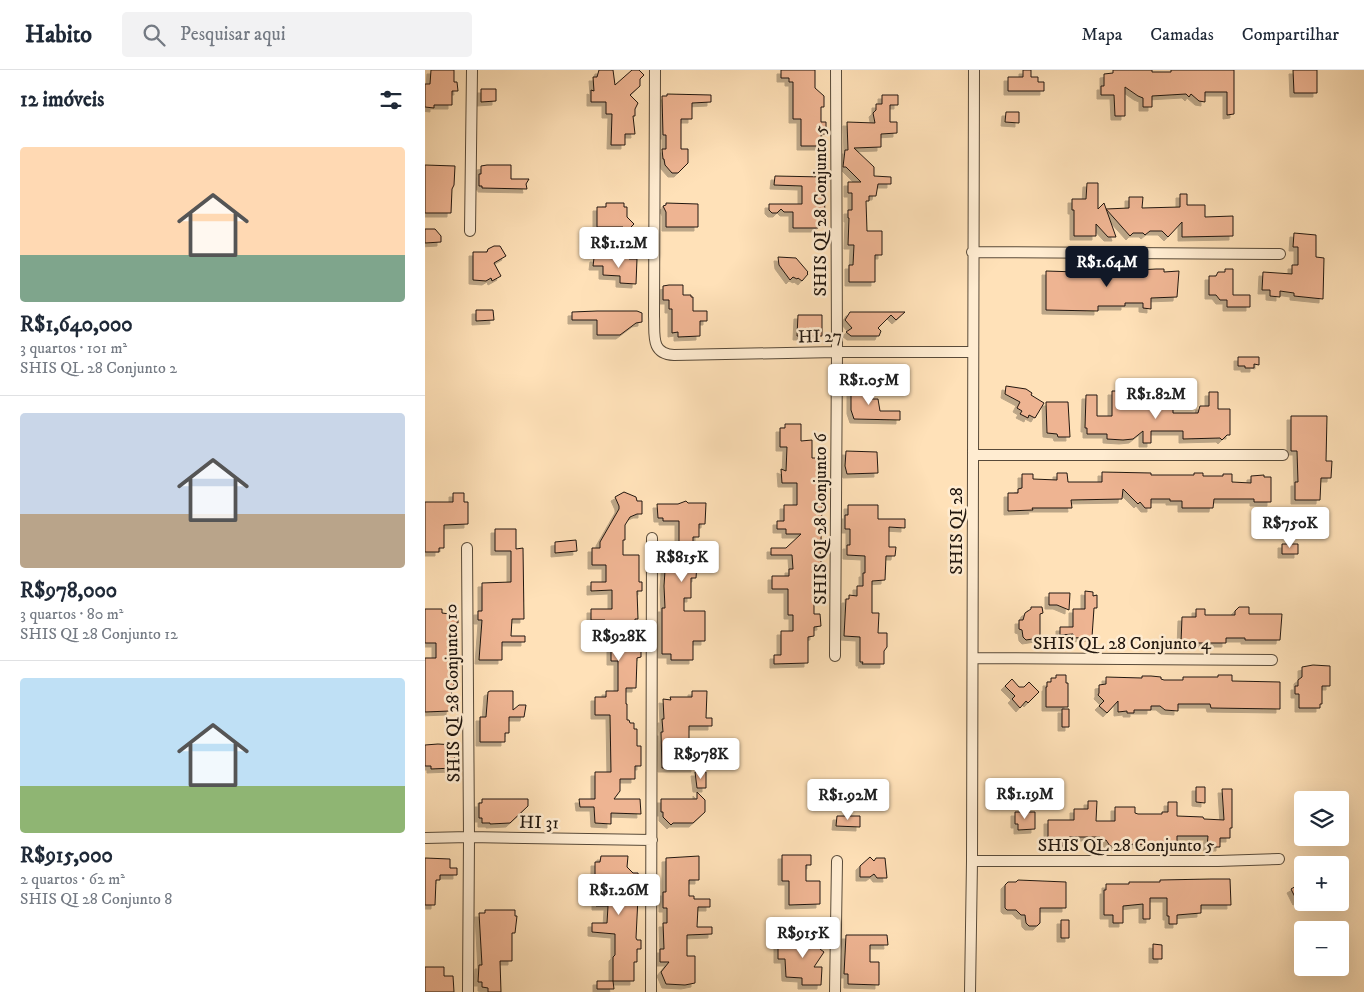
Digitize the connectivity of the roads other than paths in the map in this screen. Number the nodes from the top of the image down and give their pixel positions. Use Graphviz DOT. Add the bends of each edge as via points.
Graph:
graph roads {
  1 [pos="473,70"];
  2 [pos="655,70"];
  3 [pos="836,70"];
  4 [pos="974,70"];
  5 [pos="470,231"];
  6 [pos="972,252"];
  7 [pos="1280,254"];
  8 [pos="837,352"];
  9 [pos="972,352"];
  10 [pos="973,455"];
  11 [pos="1283,455"];
  12 [pos="652,538"];
  13 [pos="467,548"];
  14 [pos="835,656"];
  15 [pos="973,658"];
  16 [pos="1272,660"];
  17 [pos="469,837"];
  18 [pos="425,838"];
  19 [pos="652,840"];
  20 [pos="1279,858"];
  21 [pos="837,861"];
  22 [pos="972,861"];
  23 [pos="468,992"];
  24 [pos="651,992"];
  25 [pos="835,992"];
  26 [pos="970,992"];
  1 -- 5 [label="street"];
  2 -- 8 [label="street, HI 27" via="655,337 658,349 668,354"];
  3 -- 8 [label="street, SHIS QI 28 Conjunto 5"];
  4 -- 6 [label="street, SHIS QI 28"];
  6 -- 7 [label="street"];
  6 -- 9 [label="street, SHIS QI 28"];
  8 -- 9 [label="street, HI 27"];
  8 -- 14 [label="street, SHIS QI 28 Conjunto 6"];
  9 -- 10 [label="street, SHIS QI 28"];
  10 -- 11 [label="street"];
  10 -- 15 [label="street, SHIS QI 28"];
  12 -- 19 [label="street"];
  13 -- 17 [label="street, SHIS QI 28 Conjunto 10"];
  15 -- 16 [label="street, SHIS QL 28 Conjunto 4"];
  15 -- 22 [label="street, SHIS QI 28"];
  17 -- 18 [label="street, HI 31"];
  17 -- 19 [label="street, HI 31"];
  17 -- 23 [label="street, SHIS QI 28 Conjunto 10"];
  19 -- 24 [label="street"];
  20 -- 22 [label="street, SHIS QL 28 Conjunto 5"];
  21 -- 25 [label="street"];
  22 -- 26 [label="street, SHIS QI 28"];
}
